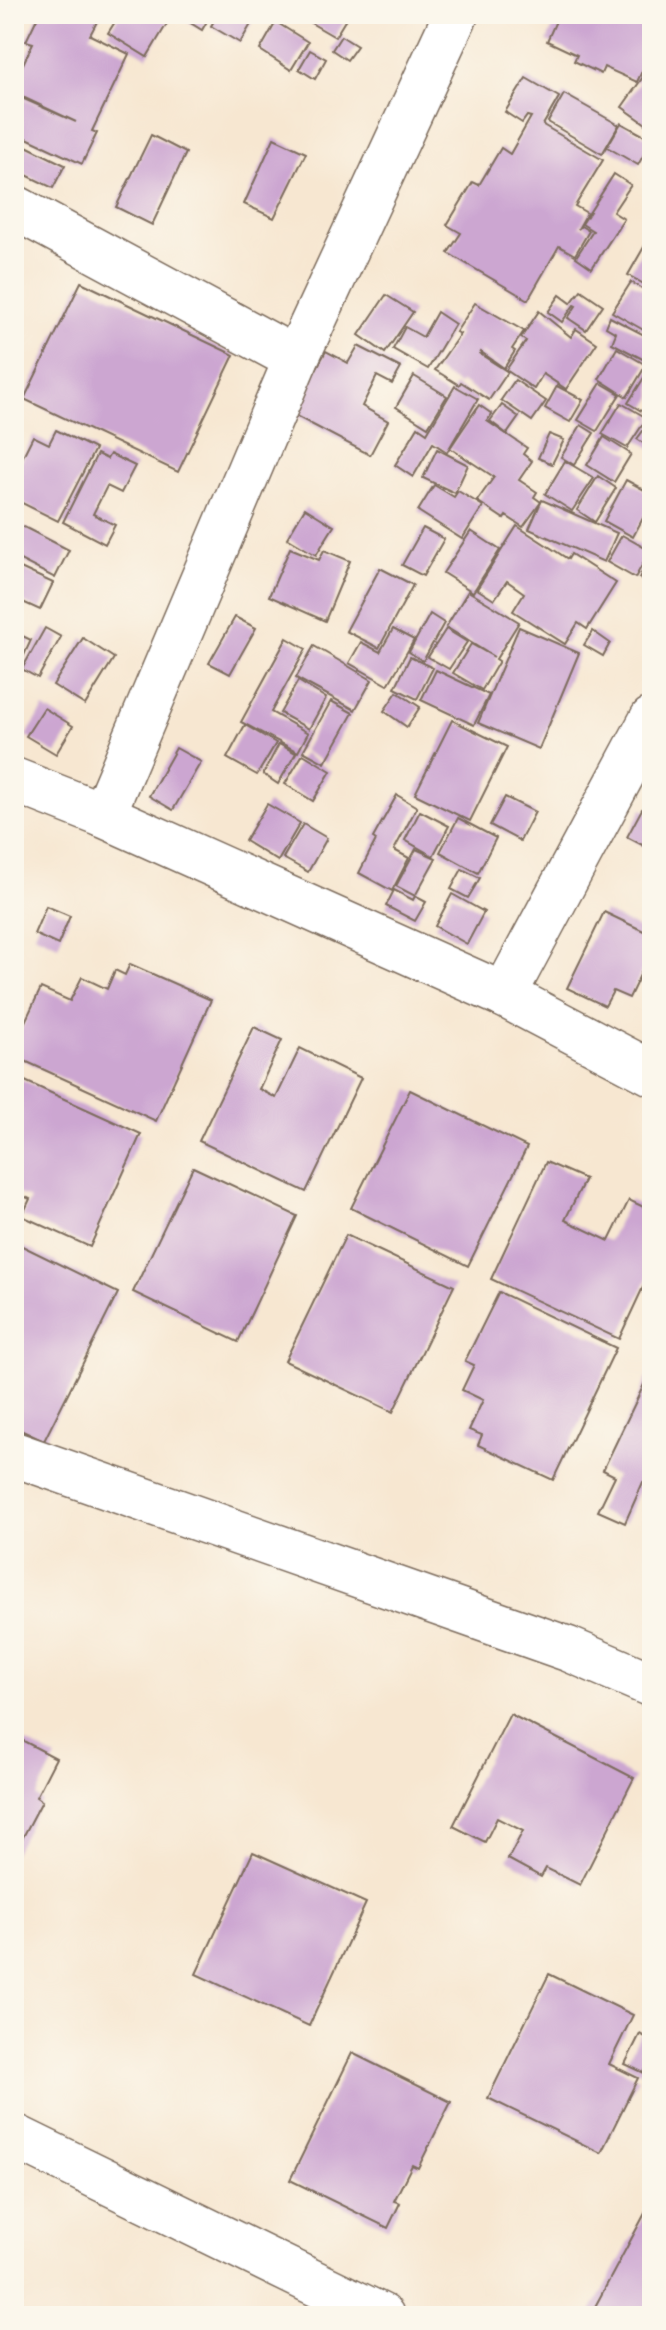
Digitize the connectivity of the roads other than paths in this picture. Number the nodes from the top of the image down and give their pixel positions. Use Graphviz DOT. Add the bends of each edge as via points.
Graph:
graph roads {
  1 [pos="456,14"];
  2 [pos="14,207"];
  3 [pos="296,359"];
  4 [pos="652,719"];
  5 [pos="14,780"];
  6 [pos="103,815"];
  7 [pos="504,995"];
  8 [pos="652,1073"];
  9 [pos="14,1454"];
  10 [pos="652,1685"];
  11 [pos="14,2136"];
  12 [pos="382,2316"];
  1 -- 3 [label="street"];
  2 -- 3 [label="street"];
  3 -- 6 [label="street"];
  4 -- 7 [label="street"];
  5 -- 6 [label="street"];
  6 -- 7 [label="street"];
  7 -- 8 [label="street"];
  9 -- 10 [label="street" via="568,1649"];
  11 -- 12 [label="street"];
}
